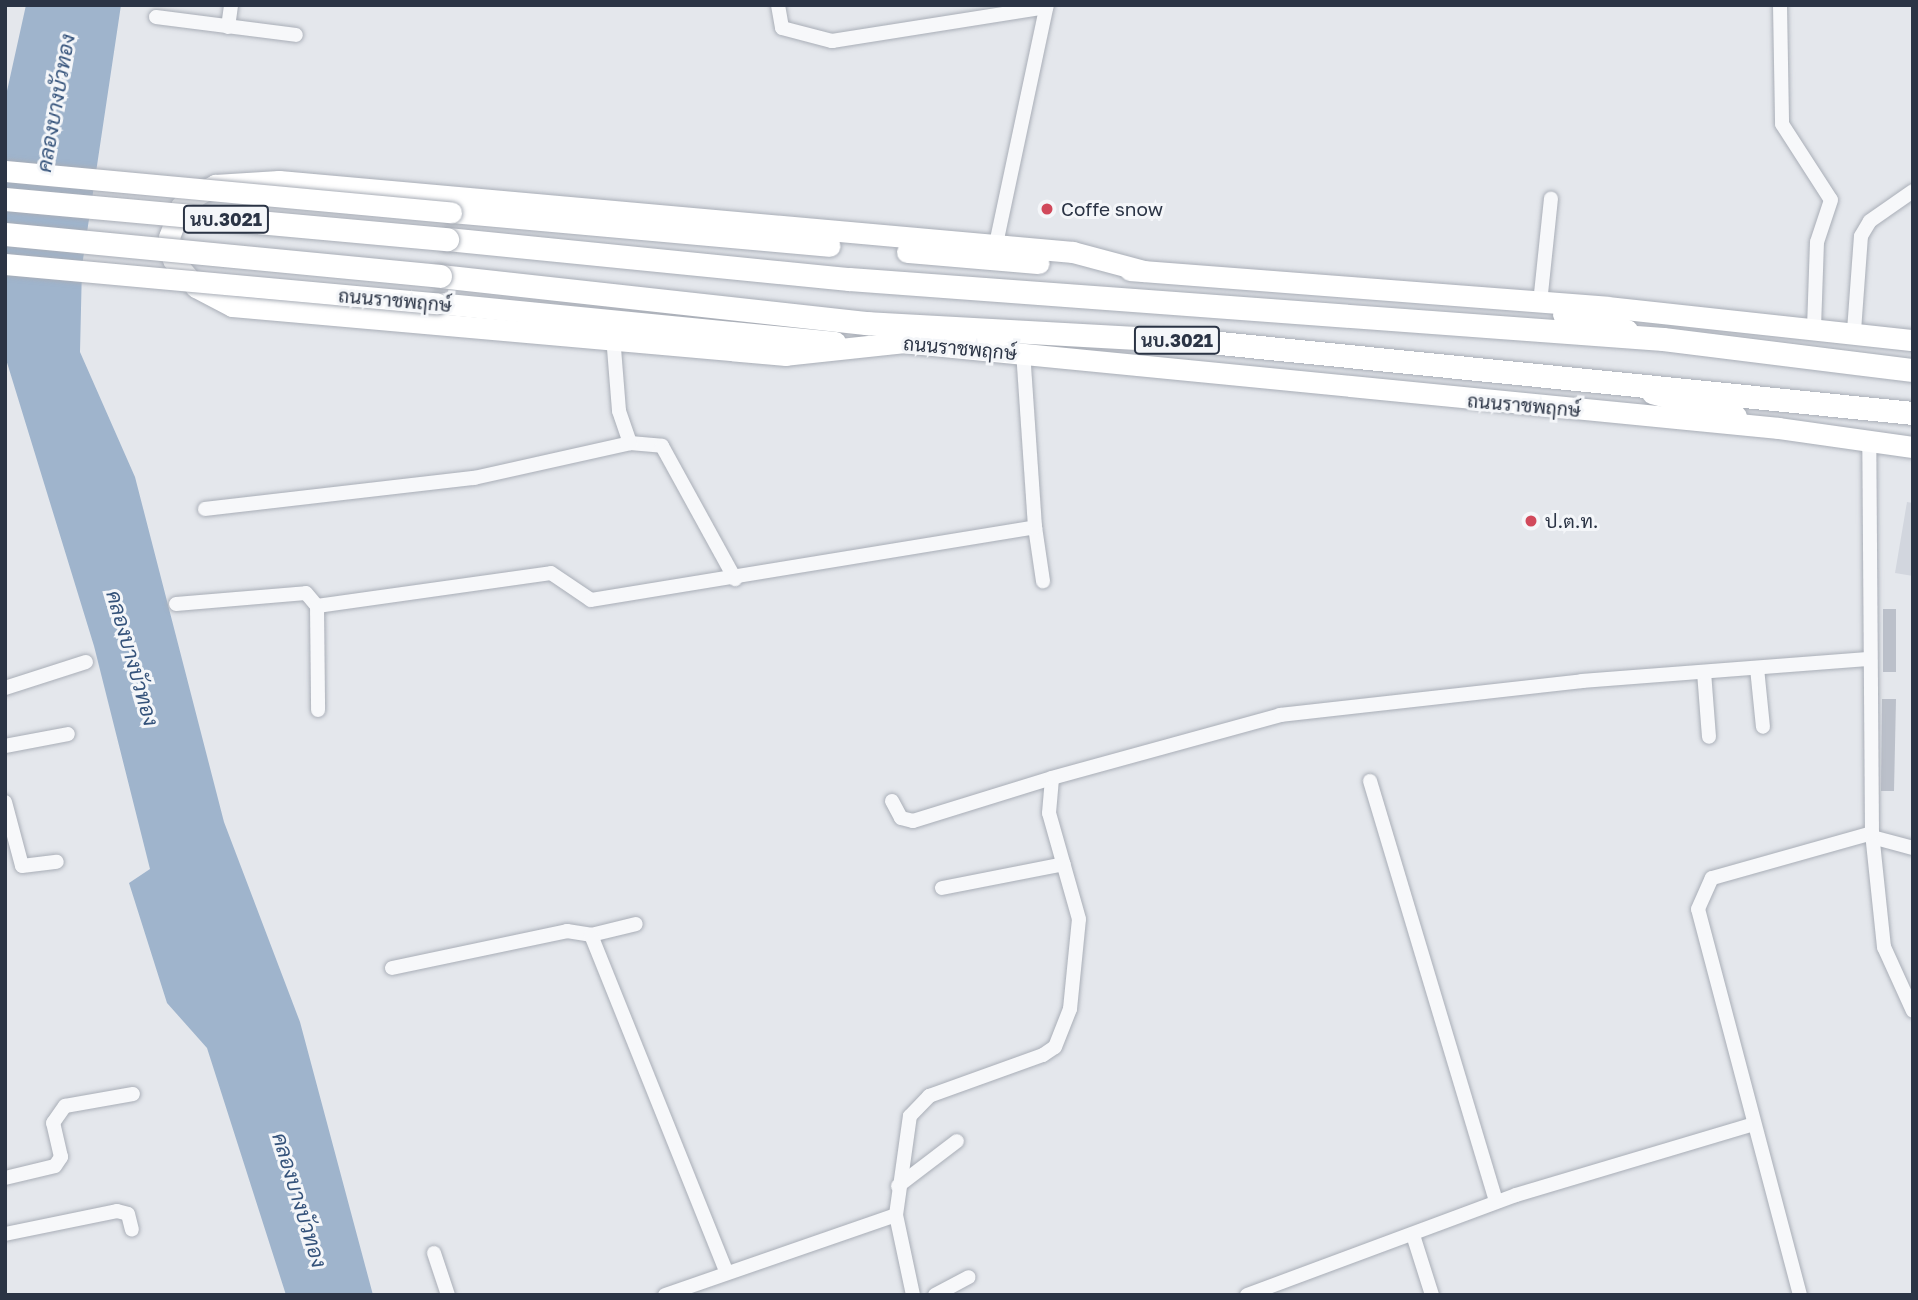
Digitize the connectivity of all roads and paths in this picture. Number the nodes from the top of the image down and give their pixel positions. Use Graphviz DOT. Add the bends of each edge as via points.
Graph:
graph roads {
  1 [pos="231,5"];
  2 [pos="778,5"];
  3 [pos="1780,5"];
  4 [pos="1047,6"];
  5 [pos="991,11"];
  6 [pos="178,12"];
  7 [pos="156,17"];
  8 [pos="228,27"];
  9 [pos="296,35"];
  10 [pos="5,171"];
  11 [pos="1913,191"];
  12 [pos="5,199"];
  13 [pos="1550,199"];
  14 [pos="5,234"];
  15 [pos="996,244"];
  16 [pos="5,264"];
  17 [pos="1144,271"];
  18 [pos="1514,302"];
  19 [pos="1540,303"];
  20 [pos="1814,327"];
  21 [pos="1854,331"];
  22 [pos="612,336"];
  23 [pos="1663,339"];
  24 [pos="1913,340"];
  25 [pos="914,341"];
  26 [pos="1023,353"];
  27 [pos="1913,370"];
  28 [pos="1595,378"];
  29 [pos="1913,413"];
  30 [pos="1779,428"];
  31 [pos="1869,440"];
  32 [pos="630,443"];
  33 [pos="1913,447"];
  34 [pos="205,509"];
  35 [pos="1035,527"];
  36 [pos="735,579"];
  37 [pos="1043,581"];
  38 [pos="176,604"];
  39 [pos="317,606"];
  40 [pos="1867,659"];
  41 [pos="86,662"];
  42 [pos="1757,668"];
  43 [pos="1704,672"];
  44 [pos="5,688"];
  45 [pos="318,710"];
  46 [pos="1763,727"];
  47 [pos="68,734"];
  48 [pos="1709,737"];
  49 [pos="5,746"];
  50 [pos="1052,778"];
  51 [pos="1370,781"];
  52 [pos="892,801"];
  53 [pos="5,802"];
  54 [pos="1872,835"];
  55 [pos="1913,848"];
  56 [pos="57,862"];
  57 [pos="1064,864"];
  58 [pos="942,888"];
  59 [pos="636,924"];
  60 [pos="592,935"];
  61 [pos="393,968"];
  62 [pos="1913,983"];
  63 [pos="1896,984"];
  64 [pos="1913,1011"];
  65 [pos="133,1094"];
  66 [pos="1754,1124"];
  67 [pos="957,1141"];
  68 [pos="5,1178"];
  69 [pos="898,1186"];
  70 [pos="1496,1202"];
  71 [pos="895,1215"];
  72 [pos="132,1230"];
  73 [pos="5,1234"];
  74 [pos="1413,1236"];
  75 [pos="434,1253"];
  76 [pos="725,1269"];
  77 [pos="969,1278"];
  78 [pos="447,1295"];
  79 [pos="665,1295"];
  80 [pos="913,1295"];
  81 [pos="935,1295"];
  82 [pos="1247,1295"];
  83 [pos="1432,1295"];
  84 [pos="1800,1295"];
  1 -- 8 [label="street"];
  2 -- 5 [label="street" via="782,28 832,41"];
  3 -- 20 [label="street" via="1782,124 1831,200 1817,242"];
  4 -- 5 [label="street"];
  4 -- 15 [label="street"];
  6 -- 7 [label="street"];
  6 -- 8 [label="street"];
  8 -- 9 [label="street"];
  10 -- 17 [label="main road, นบ.3021, bridge"];
  11 -- 21 [label="street" via="1870,221 1861,236"];
  12 -- 23 [label="main road, นบ.3021, bridge" via="849,279"];
  13 -- 19 [label="street"];
  14 -- 28 [label="main road, ถนนราชพฤกษ์ / นบ.3021, bridge" via="867,323 1210,342"];
  15 -- 17 [label="main road" via="1073,252"];
  15 -- 22 [label="main road" via="279,181 215,185 181,206 173,222 173,260 196,287 232,306"];
  16 -- 25 [label="main road, ถนนราชพฤกษ์ / นบ.3021, bridge" via="823,342"];
  17 -- 18 [label="main road, นบ.3021"];
  18 -- 19 [label="main road, นบ.3021"];
  18 -- 23 [label="main road"];
  19 -- 20 [label="main road, นบ.3021"];
  20 -- 21 [label="main road, นบ.3021"];
  21 -- 24 [label="main road, นบ.3021"];
  22 -- 25 [label="main road" via="786,355"];
  22 -- 32 [label="street" via="619,411"];
  23 -- 27 [label="main road, นบ.3021"];
  25 -- 26 [label="main road, ถนนราชพฤกษ์ / นบ.3021"];
  26 -- 30 [label="main road, ถนนราชพฤกษ์ / นบ.3021"];
  26 -- 35 [label="street"];
  28 -- 29 [label="main road, ถนนราชพฤกษ์ / นบ.3021"];
  28 -- 30 [label="main road"];
  30 -- 31 [label="main road, ถนนราชพฤกษ์ / นบ.3021"];
  31 -- 33 [label="main road, ถนนราชพฤกษ์ / นบ.3021"];
  31 -- 40 [label="street"];
  32 -- 34 [label="street" via="474,478"];
  32 -- 36 [label="street" via="662,446"];
  35 -- 36 [label="street"];
  35 -- 37 [label="street"];
  36 -- 39 [label="street" via="591,600 551,573"];
  38 -- 39 [label="street" via="306,593"];
  39 -- 45 [label="street"];
  40 -- 42 [label="street"];
  40 -- 54 [label="street"];
  41 -- 44 [label="street"];
  42 -- 43 [label="street"];
  42 -- 46 [label="street"];
  43 -- 48 [label="street"];
  43 -- 50 [label="street" via="1280,715"];
  47 -- 49 [label="street"];
  50 -- 52 [label="street" via="913,821 901,818"];
  50 -- 57 [label="street" via="1049,813"];
  51 -- 70 [label="street"];
  53 -- 56 [label="street" via="22,866"];
  54 -- 55 [label="street"];
  54 -- 63 [label="street" via="1884,947"];
  54 -- 66 [label="street" via="1728,872 1701,891 1698,909"];
  57 -- 58 [label="street"];
  57 -- 69 [label="street" via="1080,941 1063,1033 1043,1055 916,1106 904,1131"];
  59 -- 60 [label="street"];
  60 -- 61 [label="street" via="567,931"];
  60 -- 76 [label="street"];
  62 -- 63 [label="street"];
  63 -- 64 [label="street"];
  65 -- 68 [label="street" via="65,1106 53,1123 61,1157 55,1166"];
  66 -- 70 [label="street"];
  66 -- 84 [label="street"];
  67 -- 69 [label="street"];
  69 -- 71 [label="street"];
  70 -- 74 [label="street"];
  71 -- 76 [label="street"];
  71 -- 80 [label="street"];
  72 -- 73 [label="street" via="128,1214 117,1211"];
  74 -- 82 [label="street"];
  74 -- 83 [label="street"];
  75 -- 78 [label="street"];
  76 -- 79 [label="street"];
  77 -- 81 [label="street"];
}
